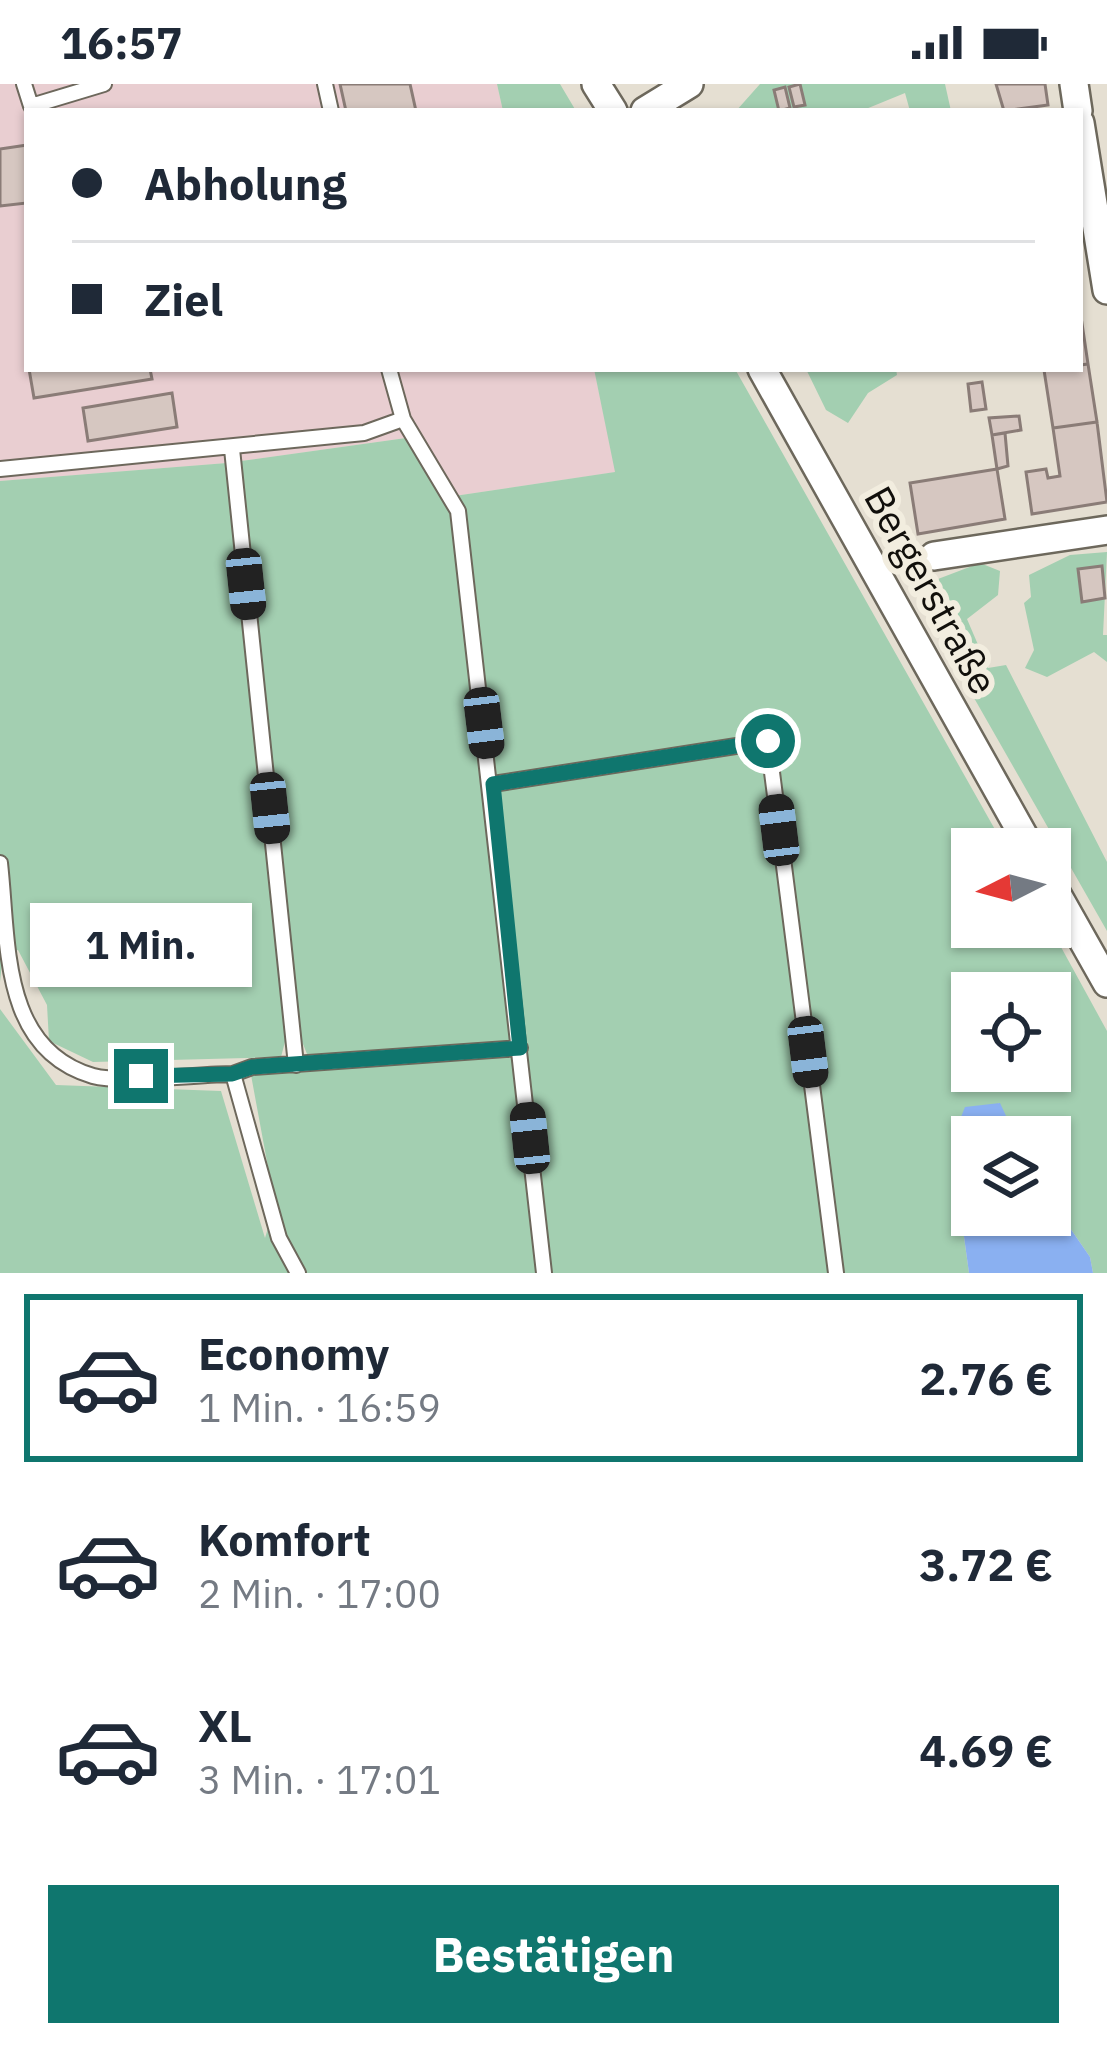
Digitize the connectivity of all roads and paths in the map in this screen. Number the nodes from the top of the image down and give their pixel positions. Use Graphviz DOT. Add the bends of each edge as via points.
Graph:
graph roads {
  1 [pos="24,84"];
  2 [pos="104,84"];
  3 [pos="689,84"];
  4 [pos="650,108"];
  5 [pos="1083,142"];
  6 [pos="1107,290"];
  7 [pos="390,372"];
  8 [pos="764,372"];
  9 [pos="403,418"];
  10 [pos="232,449"];
  11 [pos="0,469"];
  12 [pos="1107,530"];
  13 [pos="934,556"];
  14 [pos="493,784"];
  15 [pos="1019,828"];
  16 [pos="0,863"];
  17 [pos="1071,919"];
  18 [pos="1107,983"];
  19 [pos="520,1048"];
  20 [pos="296,1065"];
  21 [pos="232,1074"];
  22 [pos="298,1273"];
  23 [pos="544,1273"];
  24 [pos="836,1273"];
  1 -- 2 [label="lane" via="31,106"];
  3 -- 4 [label="street"];
  5 -- 6 [label="street"];
  7 -- 9 [label="lane"];
  8 -- 15 [label="street, Bergerstraße"];
  9 -- 10 [label="lane" via="364,434"];
  9 -- 14 [label="lane" via="458,511"];
  10 -- 11 [label="lane"];
  10 -- 20 [label="lane"];
  12 -- 13 [label="street"];
  14 -- 19 [label="lane"];
  14 -- 24 [label="lane" via="768,741"];
  16 -- 21 [label="lane" via="17,1008 41,1048 95,1076"];
  17 -- 18 [label="street"];
  19 -- 20 [label="lane"];
  19 -- 23 [label="lane"];
  20 -- 21 [label="lane"];
  21 -- 22 [label="lane" via="279,1238"];
}
